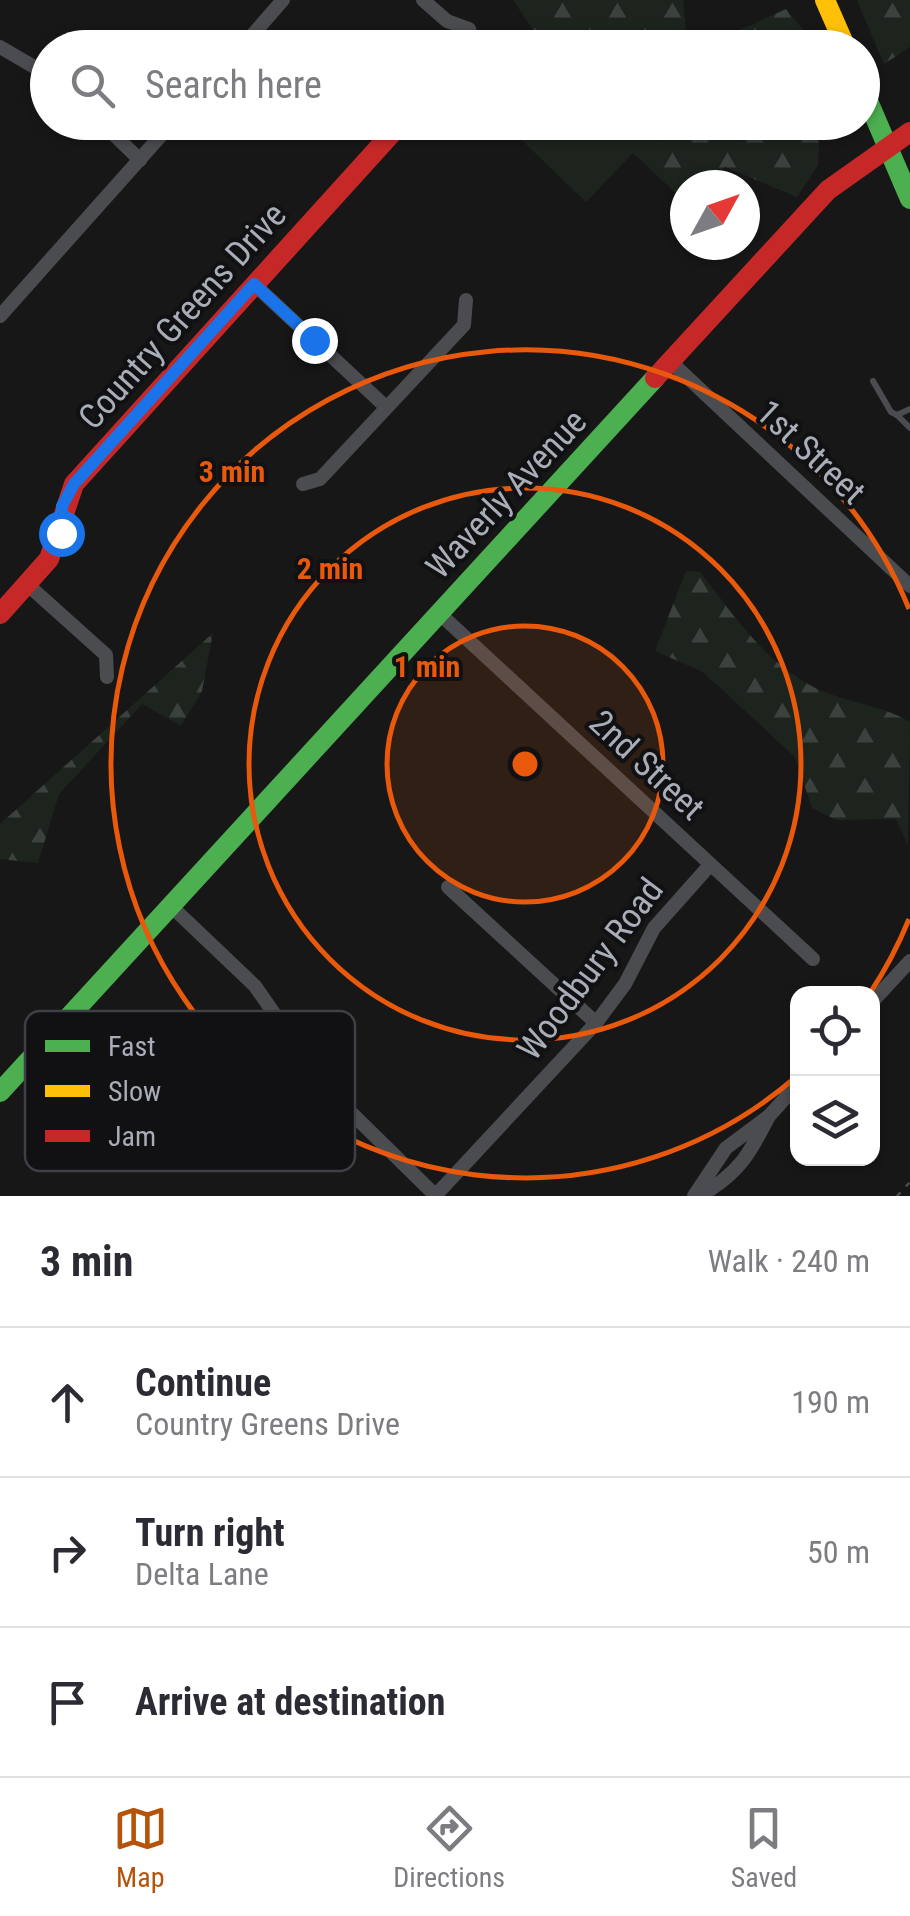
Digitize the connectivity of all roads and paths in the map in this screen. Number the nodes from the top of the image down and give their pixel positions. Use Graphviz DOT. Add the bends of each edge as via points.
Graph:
graph roads {
  1 [pos="283,0"];
  2 [pos="423,0"];
  3 [pos="825,0"];
  4 [pos="257,30"];
  5 [pos="469,30"];
  6 [pos="838,30"];
  7 [pos="0,47"];
  8 [pos="30,64"];
  9 [pos="880,129"];
  10 [pos="910,132"];
  11 [pos="119,140"];
  12 [pos="158,140"];
  13 [pos="386,140"];
  14 [pos="887,145"];
  15 [pos="140,160"];
  16 [pos="910,200"];
  17 [pos="254,284"];
  18 [pos="466,300"];
  19 [pos="0,316"];
  20 [pos="671,362"];
  21 [pos="873,381"];
  22 [pos="386,407"];
  23 [pos="910,408"];
  24 [pos="897,415"];
  25 [pos="910,428"];
  26 [pos="303,484"];
  27 [pos="28,585"];
  28 [pos="910,586"];
  29 [pos="0,614"];
  30 [pos="440,614"];
  31 [pos="107,677"];
  32 [pos="710,864"];
  33 [pos="448,886"];
  34 [pos="171,906"];
  35 [pos="813,959"];
  36 [pos="910,962"];
  37 [pos="880,994"];
  38 [pos="74,1011"];
  39 [pos="272,1011"];
  40 [pos="596,1023"];
  41 [pos="25,1065"];
  42 [pos="0,1092"];
  43 [pos="790,1093"];
  44 [pos="769,1116"];
  45 [pos="355,1117"];
  46 [pos="910,1182"];
  47 [pos="435,1196"];
  48 [pos="696,1196"];
  49 [pos="897,1196"];
  1 -- 4 [label="street"];
  2 -- 5 [label="street"];
  3 -- 6 [label="street"];
  7 -- 8 [label="street"];
  9 -- 14 [label="street"];
  10 -- 14 [label="street, Waverly Avenue"];
  11 -- 15 [label="street"];
  12 -- 15 [label="street"];
  13 -- 17 [label="street, Country Greens Drive"];
  14 -- 16 [label="street"];
  14 -- 20 [label="street, Waverly Avenue" via="828,190"];
  15 -- 19 [label="street"];
  17 -- 22 [label="street"];
  17 -- 27 [label="street, Country Greens Drive" via="74,484 62,506 54,551"];
  18 -- 22 [label="street" via="464,325"];
  20 -- 28 [label="street, 1st Street"];
  20 -- 30 [label="street, Waverly Avenue"];
  21 -- 24 [label="lane"];
  22 -- 26 [label="street" via="320,479"];
  23 -- 24 [label="lane"];
  24 -- 25 [label="lane"];
  27 -- 29 [label="street, Country Greens Drive"];
  27 -- 31 [label="street" via="106,655"];
  30 -- 32 [label="street, 2nd Street"];
  30 -- 34 [label="street, Waverly Avenue"];
  32 -- 35 [label="street, 2nd Street"];
  32 -- 40 [label="street, Woodbury Road" via="654,928"];
  33 -- 40 [label="street"];
  34 -- 38 [label="street, Waverly Avenue"];
  34 -- 39 [label="street"];
  36 -- 37 [label="street"];
  40 -- 47 [label="street, Woodbury Road"];
  41 -- 42 [label="street, Waverly Avenue"];
  43 -- 44 [label="street"];
  44 -- 48 [label="street" via="726,1148"];
  44 -- 48 [label="street" via="752,1153 731,1176"];
  45 -- 47 [label="street"];
  46 -- 49 [label="path"];
}
